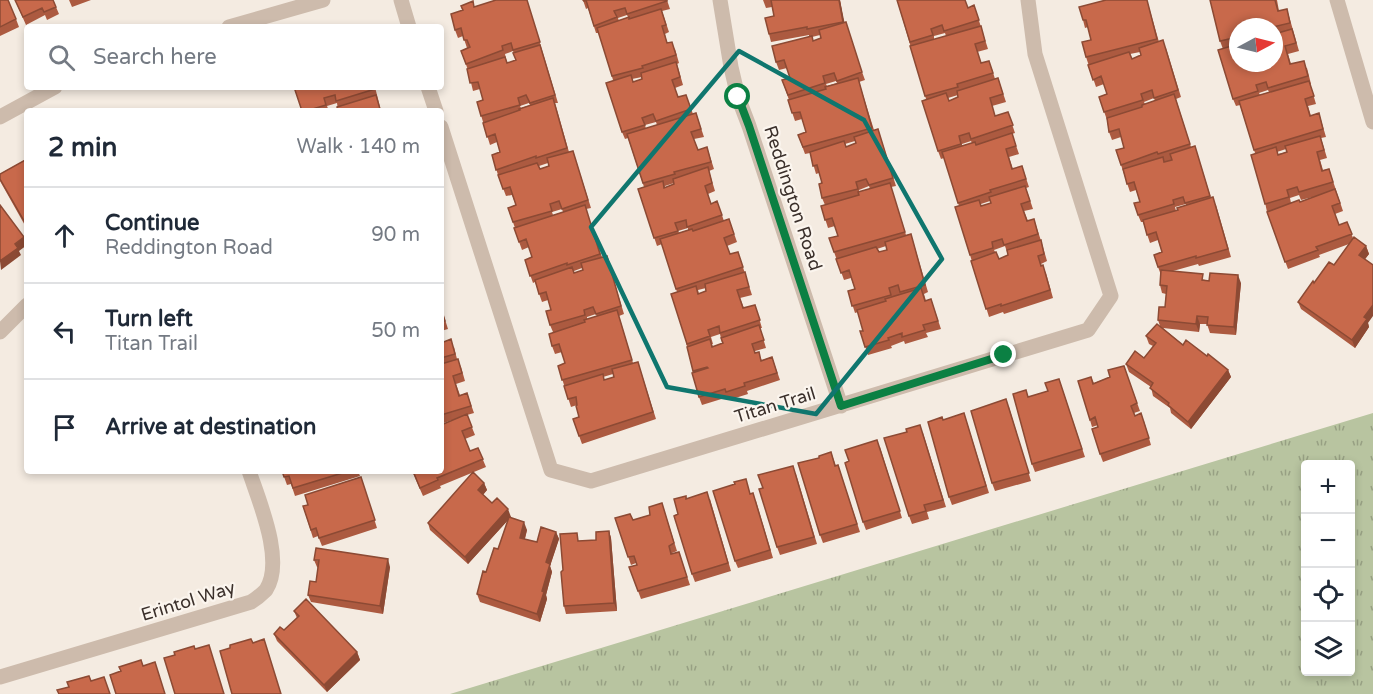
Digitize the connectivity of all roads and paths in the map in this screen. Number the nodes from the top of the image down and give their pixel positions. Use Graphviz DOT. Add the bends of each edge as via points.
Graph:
graph roads {
  1 [pos="323,0"];
  2 [pos="400,0"];
  3 [pos="720,0"];
  4 [pos="1028,0"];
  5 [pos="1337,0"];
  6 [pos="239,24"];
  7 [pos="408,24"];
  8 [pos="50,90"];
  9 [pos="429,90"];
  10 [pos="435,108"];
  11 [pos="0,117"];
  12 [pos="1373,122"];
  13 [pos="444,136"];
  14 [pos="24,308"];
  15 [pos="0,332"];
  16 [pos="841,406"];
  17 [pos="250,474"];
  18 [pos="0,677"];
  1 -- 6 [label="street"];
  2 -- 7 [label="street"];
  3 -- 16 [label="street, Reddington Road" via="738,97"];
  4 -- 16 [label="street, Titan Trail" via="1035,54 1111,296 1088,330"];
  5 -- 12 [label="street"];
  8 -- 11 [label="street"];
  9 -- 10 [label="street"];
  13 -- 16 [label="street, Titan Trail" via="551,470 591,481"];
  14 -- 15 [label="street"];
  17 -- 18 [label="street, Erintol Way" via="271,540 273,556 266,590 251,602"];
}
